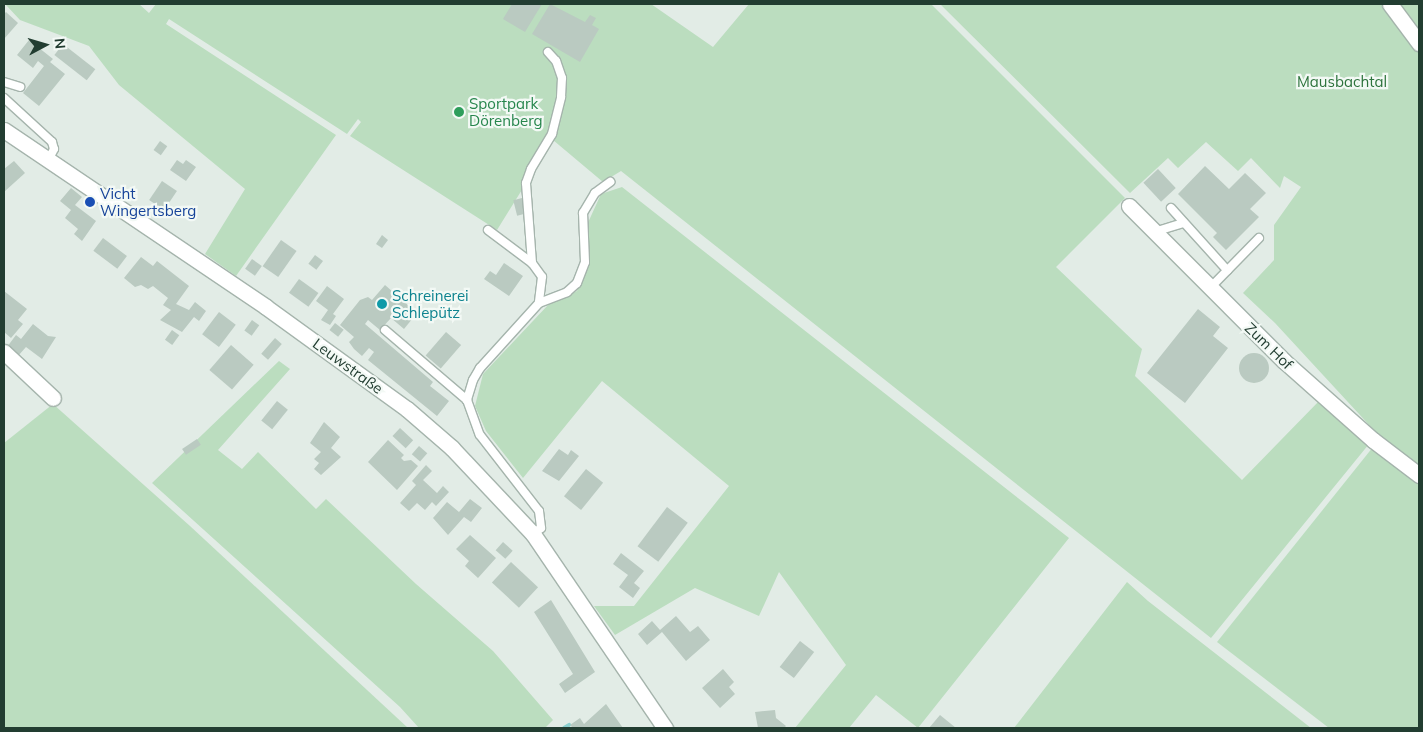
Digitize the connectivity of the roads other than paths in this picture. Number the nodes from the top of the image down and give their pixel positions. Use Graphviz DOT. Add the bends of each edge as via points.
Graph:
graph roads {
  1 [pos="1390,4"];
  2 [pos="1419,43"];
  3 [pos="548,52"];
  4 [pos="4,82"];
  5 [pos="20,87"];
  6 [pos="4,98"];
  7 [pos="7,137"];
  8 [pos="49,159"];
  9 [pos="610,182"];
  10 [pos="1129,206"];
  11 [pos="1171,208"];
  12 [pos="1184,223"];
  13 [pos="488,230"];
  14 [pos="1154,232"];
  15 [pos="1258,238"];
  16 [pos="532,263"];
  17 [pos="1227,270"];
  18 [pos="1210,288"];
  19 [pos="539,303"];
  20 [pos="385,330"];
  21 [pos="4,352"];
  22 [pos="53,398"];
  23 [pos="468,400"];
  24 [pos="1419,475"];
  25 [pos="533,534"];
  26 [pos="665,728"];
  1 -- 2 [label="street"];
  3 -- 16 [label="lane" via="556,61 562,78 561,97 552,134 526,183"];
  4 -- 5 [label="lane"];
  6 -- 8 [label="lane" via="52,142 54,149"];
  7 -- 8 [label="street, Leuwstraße"];
  8 -- 25 [label="street, Leuwstraße" via="232,283 407,409 491,486"];
  9 -- 19 [label="lane" via="595,193 583,213 581,230 585,262 577,283 568,292"];
  10 -- 14 [label="street, Zum Hof"];
  11 -- 12 [label="lane"];
  12 -- 14 [label="lane"];
  12 -- 17 [label="lane"];
  13 -- 16 [label="lane"];
  14 -- 18 [label="street, Zum Hof"];
  15 -- 17 [label="lane"];
  16 -- 19 [label="lane" via="542,278"];
  17 -- 18 [label="lane"];
  18 -- 24 [label="street, Zum Hof" via="1373,440"];
  19 -- 23 [label="lane" via="480,368 472,380"];
  20 -- 23 [label="lane"];
  21 -- 22 [label="street"];
  23 -- 25 [label="lane" via="474,424 484,440 539,511 541,528"];
  25 -- 26 [label="street, Leuwstraße"];
}
